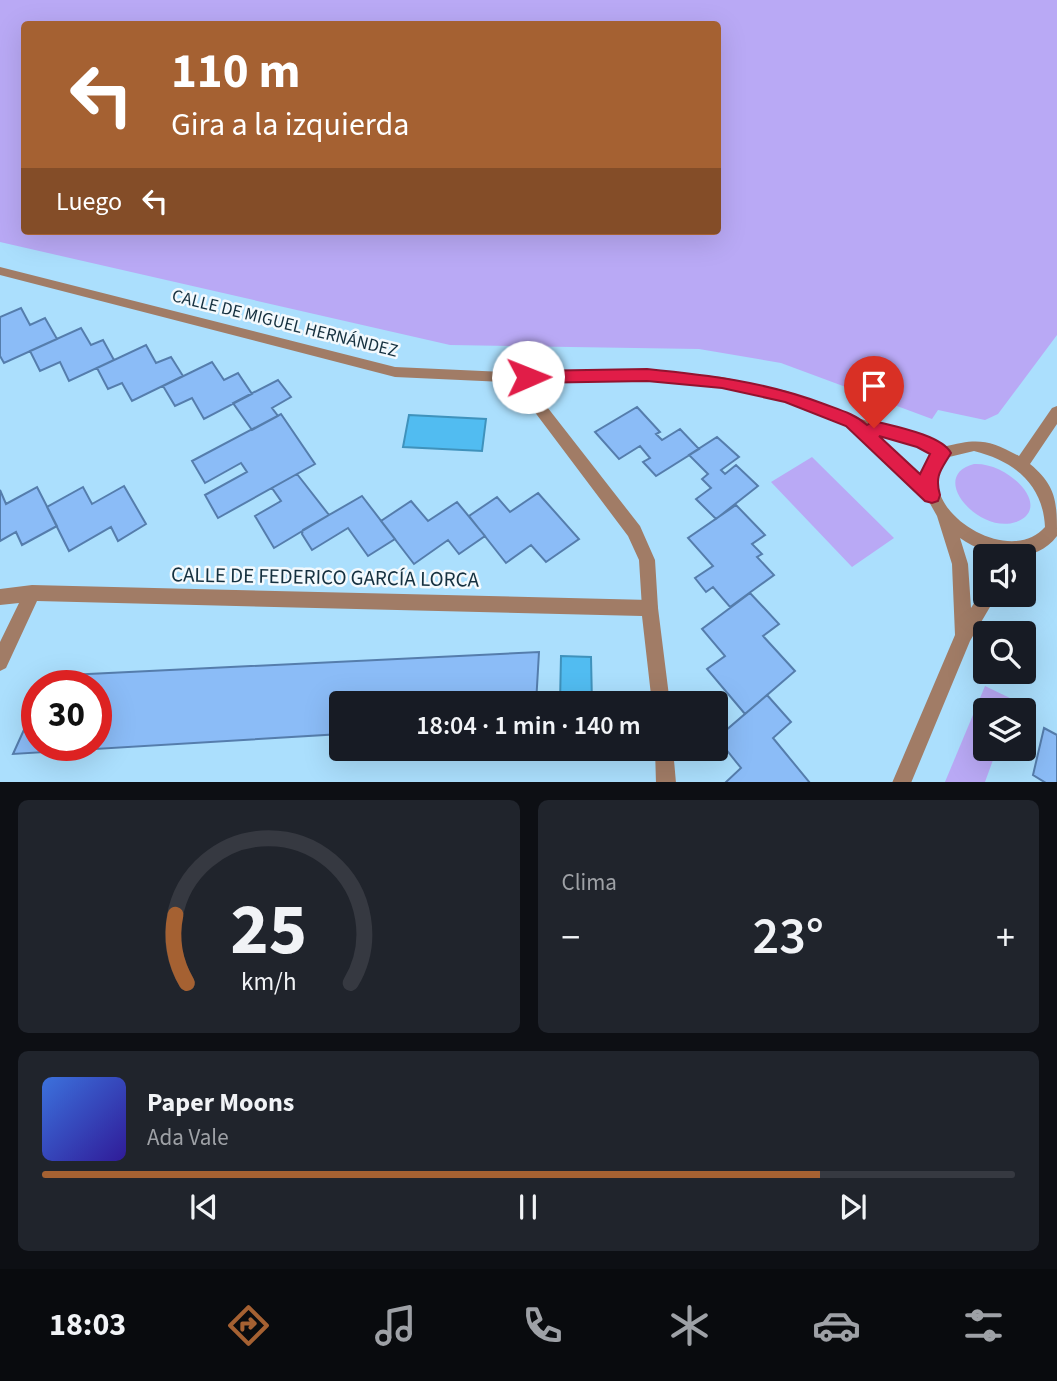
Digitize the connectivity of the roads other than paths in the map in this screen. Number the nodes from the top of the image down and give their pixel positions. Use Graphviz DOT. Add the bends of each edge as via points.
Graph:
graph roads {
  1 [pos="3,275"];
  2 [pos="538,407"];
  3 [pos="1057,412"];
  4 [pos="852,422"];
  5 [pos="943,453"];
  6 [pos="1022,463"];
  7 [pos="932,495"];
  8 [pos="945,517"];
  9 [pos="1056,517"];
  10 [pos="987,544"];
  11 [pos="1036,545"];
  12 [pos="32,593"];
  13 [pos="0,597"];
  14 [pos="982,607"];
  15 [pos="650,608"];
  16 [pos="964,635"];
  17 [pos="0,662"];
  18 [pos="660,691"];
  19 [pos="665,761"];
  20 [pos="666,782"];
  21 [pos="901,782"];
  1 -- 4 [label="street, CALLE DE MIGUEL HERNÁNDEZ" via="395,372 504,377 647,375 722,382 787,397"];
  2 -- 15 [label="street" via="634,531 647,561"];
  3 -- 6 [label="street"];
  4 -- 5 [label="street, CALLE DE MIGUEL HERNÁNDEZ" via="922,442"];
  4 -- 7 [label="street, CALLE DE MIGUEL HERNÁNDEZ"];
  5 -- 6 [label="street" via="974,445"];
  5 -- 7 [label="street" via="929,474"];
  6 -- 9 [label="street" via="1047,488"];
  7 -- 8 [label="street"];
  8 -- 10 [label="street"];
  8 -- 16 [label="street" via="960,564"];
  9 -- 11 [label="street" via="1051,532"];
  12 -- 13 [label="street, CALLE DE FEDERICO GARCÍA LORCA"];
  12 -- 15 [label="street, CALLE DE FEDERICO GARCÍA LORCA"];
  12 -- 17 [label="street"];
  14 -- 16 [label="street"];
  15 -- 18 [label="street"];
  16 -- 21 [label="street"];
  19 -- 20 [label="street"];
}
